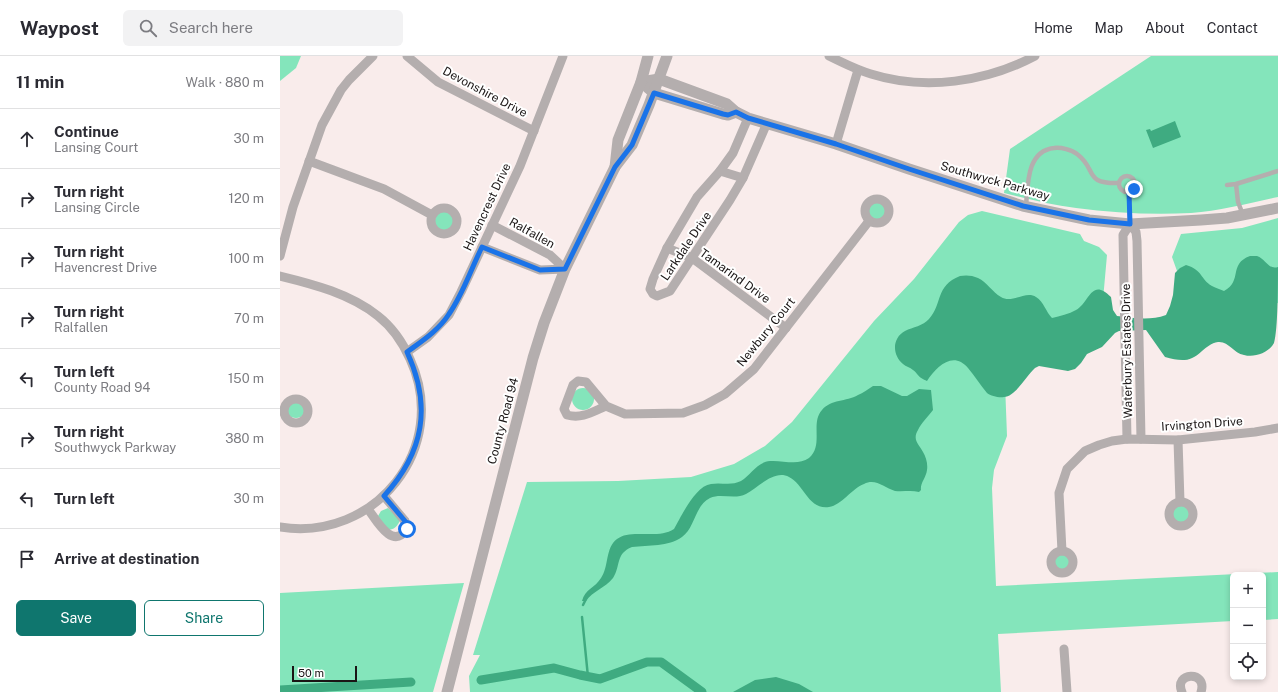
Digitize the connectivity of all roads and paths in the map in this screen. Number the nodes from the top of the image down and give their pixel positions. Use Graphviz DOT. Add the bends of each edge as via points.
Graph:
graph roads {
  1 [pos="373,56"];
  2 [pos="407,56"];
  3 [pos="563,56"];
  4 [pos="648,56"];
  5 [pos="666,56"];
  6 [pos="829,56"];
  7 [pos="1035,56"];
  8 [pos="858,70"];
  9 [pos="659,79"];
  10 [pos="641,82"];
  11 [pos="654,93"];
  12 [pos="736,112"];
  13 [pos="748,118"];
  14 [pos="767,123"];
  15 [pos="534,131"];
  16 [pos="836,144"];
  17 [pos="309,161"];
  18 [pos="615,167"];
  19 [pos="1278,171"];
  20 [pos="720,172"];
  21 [pos="743,178"];
  22 [pos="1119,183"];
  23 [pos="1227,184"];
  24 [pos="1236,184"];
  25 [pos="1129,192"];
  26 [pos="1026,206"];
  27 [pos="1278,208"];
  28 [pos="432,215"];
  29 [pos="1243,215"];
  30 [pos="869,221"];
  31 [pos="492,224"];
  32 [pos="1130,224"];
  33 [pos="482,247"];
  34 [pos="667,248"];
  35 [pos="280,256"];
  36 [pos="692,258"];
  37 [pos="1138,262"];
  38 [pos="1124,264"];
  39 [pos="565,269"];
  40 [pos="280,276"];
  41 [pos="786,328"];
  42 [pos="407,352"];
  43 [pos="606,406"];
  44 [pos="1278,428"];
  45 [pos="1127,439"];
  46 [pos="1141,439"];
  47 [pos="1178,440"];
  48 [pos="384,496"];
  49 [pos="1180,502"];
  50 [pos="368,509"];
  51 [pos="280,528"];
  52 [pos="1062,551"];
  53 [pos="1064,649"];
  54 [pos="447,692"];
  55 [pos="1067,692"];
  56 [pos="1182,692"];
  57 [pos="1201,692"];
  1 -- 17 [label="street" via="341,90 322,125"];
  2 -- 15 [label="street, Devonshire Drive" via="438,82"];
  3 -- 15 [label="street, Havencrest Drive"];
  4 -- 10 [label="street, County Road 94"];
  5 -- 9 [label="street, County Road 94"];
  6 -- 8 [label="street"];
  7 -- 8 [label="street" via="996,73 950,82 903,81"];
  8 -- 16 [label="street"];
  9 -- 10 [label="street, Southwyck Parkway"];
  9 -- 11 [label="street, County Road 94"];
  9 -- 12 [label="street, Southwyck Parkway" via="727,104"];
  10 -- 11 [label="street, Southwyck Parkway"];
  10 -- 18 [label="street, County Road 94" via="618,140"];
  11 -- 12 [label="street, Southwyck Parkway" via="723,114"];
  11 -- 18 [label="street, County Road 94" via="632,145"];
  12 -- 13 [label="street, Southwyck Parkway"];
  13 -- 14 [label="street, Southwyck Parkway"];
  13 -- 20 [label="street, Larkdale Drive" via="733,153"];
  14 -- 16 [label="street, Southwyck Parkway"];
  14 -- 21 [label="street, Larkdale Drive"];
  15 -- 31 [label="street, Havencrest Drive"];
  16 -- 26 [label="street, Southwyck Parkway"];
  17 -- 28 [label="street" via="384,188"];
  17 -- 35 [label="street"];
  18 -- 39 [label="street, County Road 94"];
  19 -- 24 [label="lane"];
  20 -- 21 [label="street"];
  20 -- 34 [label="street, Larkdale Drive" via="697,197"];
  21 -- 36 [label="street, Larkdale Drive"];
  22 -- 25 [label="lane" via="1122,190"];
  22 -- 25 [label="lane" via="1127,176 1134,179 1135,186"];
  22 -- 26 [label="lane" via="1100,181 1077,154 1065,149 1052,148 1043,152 1032,165"];
  23 -- 24 [label="lane"];
  24 -- 29 [label="lane" via="1238,202"];
  25 -- 32 [label="lane"];
  26 -- 32 [label="street, Southwyck Parkway" via="1089,220"];
  27 -- 29 [label="street, Southwyck Parkway"];
  29 -- 32 [label="street, Southwyck Parkway"];
  30 -- 41 [label="street, Newbury Court"];
  31 -- 33 [label="street, Havencrest Drive"];
  31 -- 39 [label="street, Ralfallen" via="550,255"];
  32 -- 37 [label="street, Waterbury Estates Drive" via="1136,232"];
  32 -- 38 [label="street, Waterbury Estates Drive" via="1123,235"];
  33 -- 39 [label="street" via="540,270"];
  33 -- 42 [label="street, Havencrest Drive" via="449,315 428,337"];
  34 -- 36 [label="street, Tamarind Drive"];
  34 -- 36 [label="street, Larkdale Drive" via="650,289 657,296 670,292"];
  36 -- 41 [label="street, Tamarind Drive"];
  37 -- 38 [label="street"];
  37 -- 46 [label="street, Waterbury Estates Drive"];
  38 -- 45 [label="street, Waterbury Estates Drive"];
  39 -- 54 [label="street, County Road 94" via="533,358"];
  40 -- 42 [label="street" via="305,282 365,306 390,328"];
  41 -- 43 [label="street, Newbury Court" via="754,369 725,394 705,405 683,413 625,414"];
  42 -- 48 [label="street" via="421,396 420,430 404,471"];
  43 -- 43 [label="street, Newbury Court" via="586,382 578,381 573,385 564,409 567,415 576,417"];
  44 -- 47 [label="street, Irvington Drive"];
  45 -- 46 [label="street, Irvington Drive"];
  45 -- 52 [label="street, Irvington Drive" via="1112,441 1085,451 1068,469 1059,493"];
  46 -- 47 [label="street, Irvington Drive"];
  47 -- 49 [label="street"];
  48 -- 50 [label="street"];
  48 -- 50 [label="street" via="405,521 407,529 403,534 395,537 388,535"];
  50 -- 51 [label="street" via="325,527"];
  53 -- 55 [label="street"];
  56 -- 57 [label="street" via="1181,682 1192,676 1202,683"];
}
